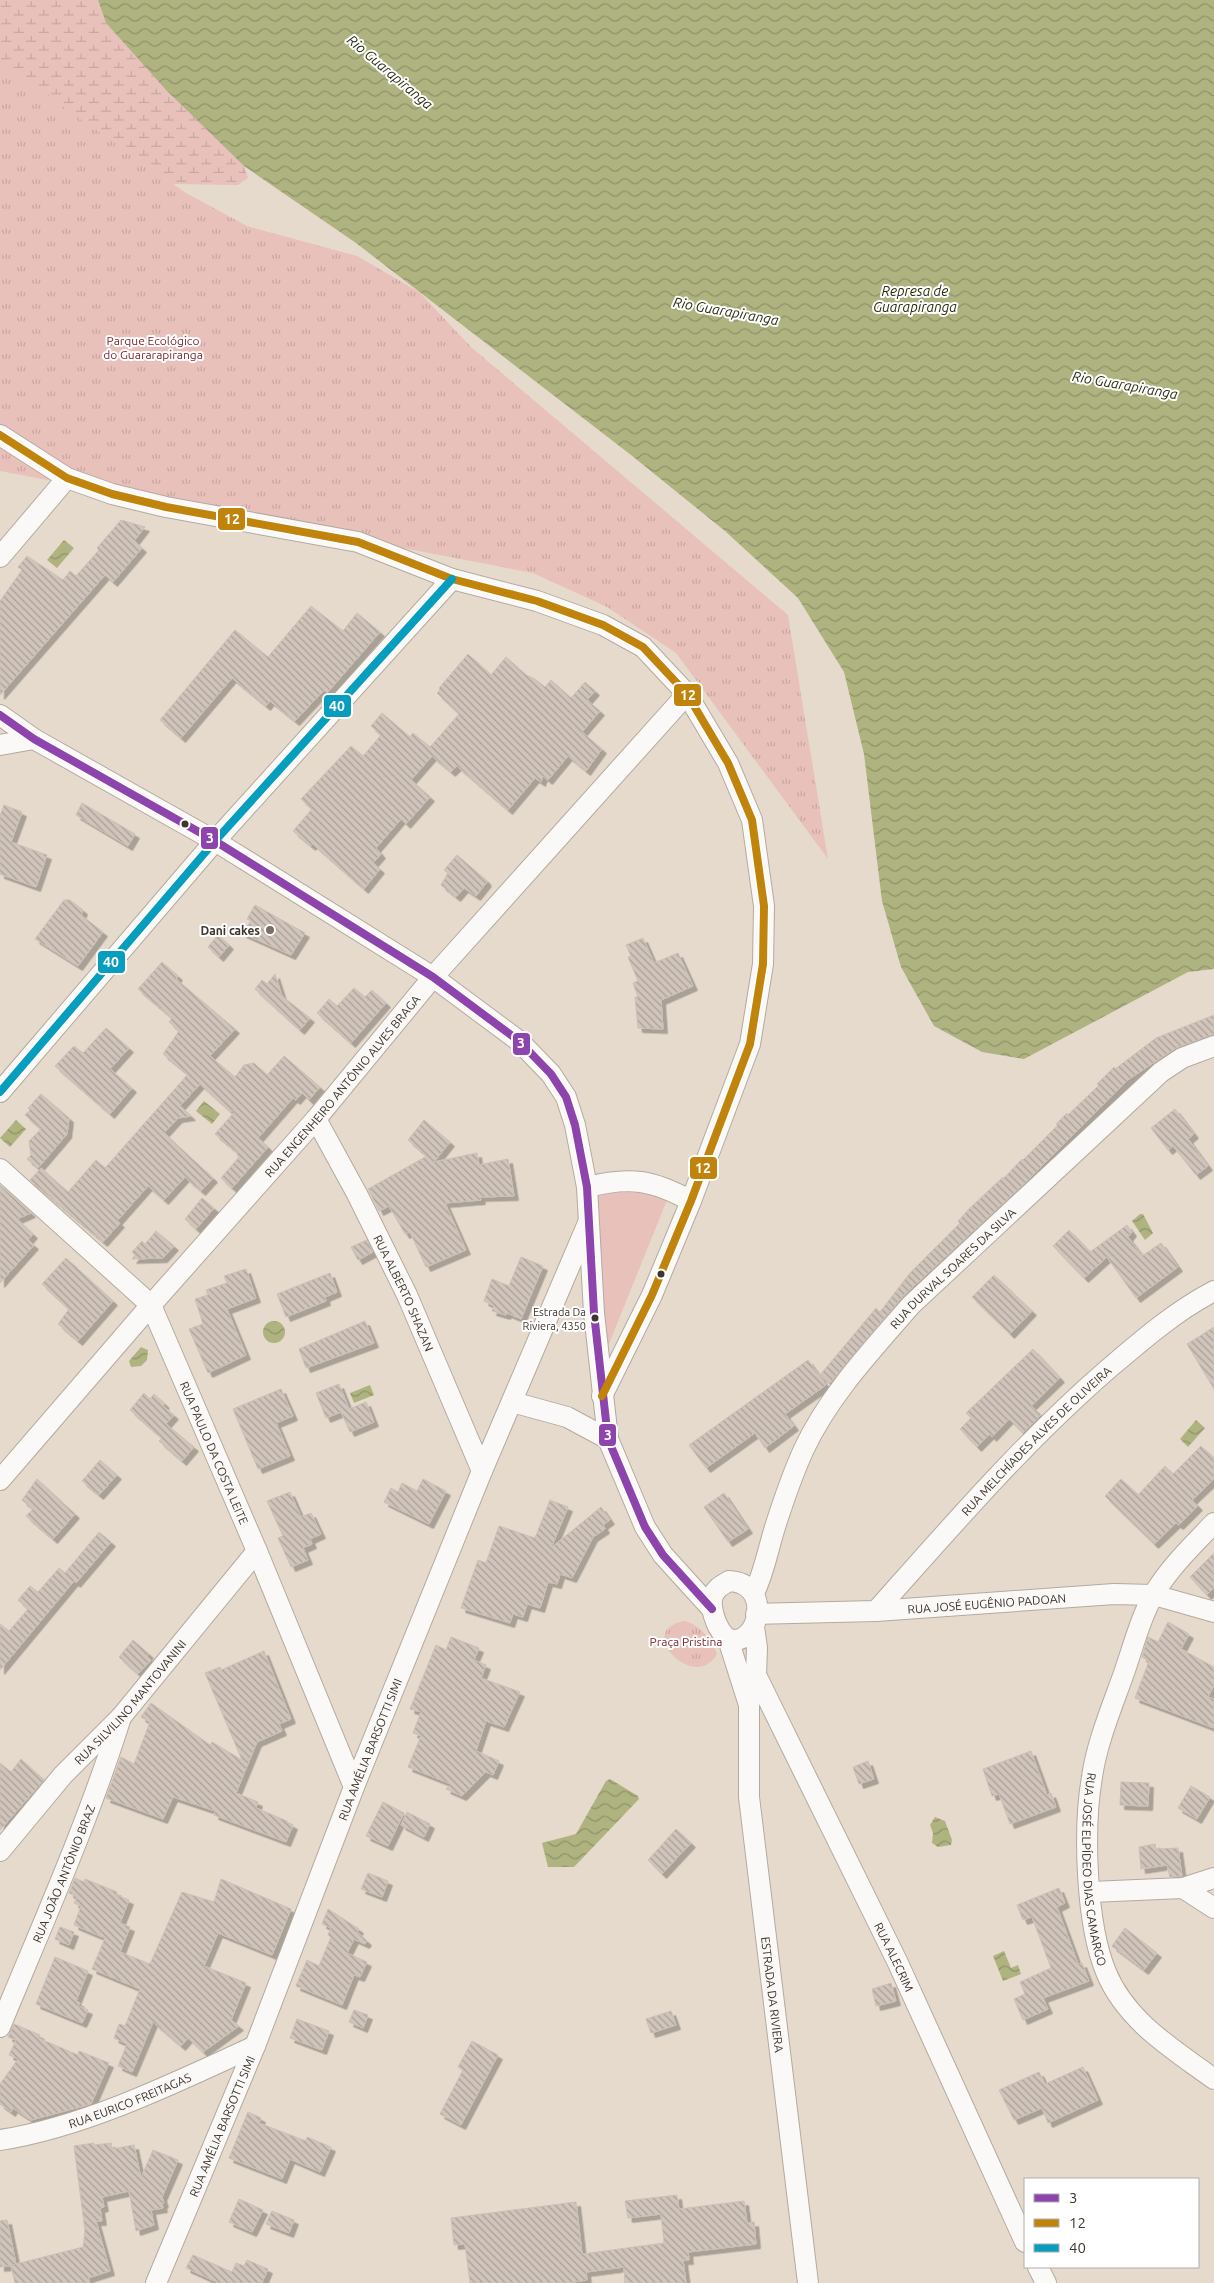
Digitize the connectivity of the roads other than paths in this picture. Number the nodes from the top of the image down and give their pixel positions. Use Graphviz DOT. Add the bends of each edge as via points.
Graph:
graph roads {
  1 [pos="0,435"];
  2 [pos="67,478"];
  3 [pos="0,557"];
  4 [pos="452,579"];
  5 [pos="687,694"];
  6 [pos="0,715"];
  7 [pos="34,739"];
  8 [pos="0,745"];
  9 [pos="215,841"];
  10 [pos="433,978"];
  11 [pos="1214,1046"];
  12 [pos="0,1092"];
  13 [pos="316,1119"];
  14 [pos="0,1169"];
  15 [pos="587,1187"];
  16 [pos="692,1201"];
  17 [pos="590,1219"];
  18 [pos="1214,1291"];
  19 [pos="151,1305"];
  20 [pos="602,1396"];
  21 [pos="512,1402"];
  22 [pos="608,1439"];
  23 [pos="482,1471"];
  24 [pos="0,1480"];
  25 [pos="1214,1523"];
  26 [pos="257,1551"];
  27 [pos="682,1576"];
  28 [pos="719,1586"];
  29 [pos="748,1587"];
  30 [pos="1154,1595"];
  31 [pos="712,1609"];
  32 [pos="876,1611"];
  33 [pos="1214,1612"];
  34 [pos="755,1621"];
  35 [pos="728,1639"];
  36 [pos="756,1675"];
  37 [pos="749,1705"];
  38 [pos="121,1718"];
  39 [pos="354,1787"];
  40 [pos="0,1851"];
  41 [pos="1214,1878"];
  42 [pos="1183,1888"];
  43 [pos="1090,1892"];
  44 [pos="1214,1908"];
  45 [pos="0,2027"];
  46 [pos="255,2046"];
  47 [pos="1214,2079"];
  48 [pos="0,2140"];
  49 [pos="1024,2240"];
  50 [pos="1038,2268"];
  51 [pos="156,2283"];
  52 [pos="808,2283"];
  53 [pos="1046,2283"];
  1 -- 2 [label="street"];
  2 -- 3 [label="street"];
  2 -- 4 [label="street" via="112,494 166,507 358,542"];
  4 -- 5 [label="street" via="537,601 603,625 642,647"];
  4 -- 9 [label="street"];
  5 -- 10 [label="street, RUA ENGENHEIRO ANTÔNIO ALVES BRAGA"];
  5 -- 16 [label="street" via="728,764 752,820 764,906 764,964 750,1044"];
  6 -- 7 [label="street"];
  7 -- 8 [label="street"];
  7 -- 9 [label="street"];
  9 -- 10 [label="street"];
  9 -- 12 [label="street"];
  10 -- 13 [label="street, RUA ENGENHEIRO ANTÔNIO ALVES BRAGA"];
  10 -- 15 [label="street" via="519,1041 551,1074 566,1097 575,1125"];
  11 -- 29 [label="street, RUA DURVAL SOARES DA SILVA" via="1182,1058 1161,1072 911,1305 838,1394 804,1448 768,1554"];
  13 -- 19 [label="street, RUA ENGENHEIRO ANTÔNIO ALVES BRAGA"];
  13 -- 23 [label="street, RUA ALBERTO SHAZAN" via="407,1295"];
  14 -- 19 [label="street, RUA PAULO DA COSTA LEITE"];
  15 -- 16 [label="street" via="612,1180 639,1180 668,1188"];
  15 -- 17 [label="street"];
  16 -- 20 [label="street" via="652,1295"];
  17 -- 20 [label="street"];
  17 -- 21 [label="street, RUA AMÉLIA BARSOTTI SIMI"];
  18 -- 32 [label="street, RUA MELCHÍADES ALVES DE OLIVEIRA" via="1161,1324 1072,1400 989,1485"];
  19 -- 24 [label="street, RUA ENGENHEIRO ANTÔNIO ALVES BRAGA"];
  19 -- 26 [label="street, RUA PAULO DA COSTA LEITE"];
  20 -- 22 [label="street"];
  21 -- 22 [label="street" via="567,1417"];
  21 -- 23 [label="street, RUA AMÉLIA BARSOTTI SIMI"];
  22 -- 27 [label="street" via="645,1527 663,1555"];
  23 -- 39 [label="street, RUA AMÉLIA BARSOTTI SIMI"];
  25 -- 30 [label="street, RUA JOSÉ ELPÍDEO DIAS CAMARGO"];
  26 -- 38 [label="street, RUA SILVILINO MANTOVANINI"];
  26 -- 39 [label="street, RUA PAULO DA COSTA LEITE"];
  27 -- 28 [label="street"];
  27 -- 31 [label="street"];
  28 -- 29 [label="street" via="730,1581"];
  28 -- 31 [label="street" via="712,1597"];
  29 -- 34 [label="street" via="757,1603"];
  30 -- 32 [label="street, RUA JOSÉ EUGÊNIO PADOAN" via="1096,1595"];
  30 -- 33 [label="street, RUA JOSÉ EUGÊNIO PADOAN"];
  30 -- 43 [label="street, RUA JOSÉ ELPÍDEO DIAS CAMARGO" via="1127,1664 1092,1777 1087,1842"];
  31 -- 35 [label="street"];
  32 -- 34 [label="street, RUA JOSÉ EUGÊNIO PADOAN"];
  34 -- 35 [label="street" via="742,1638"];
  34 -- 36 [label="street, ESTRADA DA RIVIERA"];
  35 -- 37 [label="street, ESTRADA DA RIVIERA"];
  36 -- 37 [label="street, ESTRADA DA RIVIERA"];
  36 -- 49 [label="street, RUA ALECRIM" via="897,1961"];
  37 -- 52 [label="street, ESTRADA DA RIVIERA" via="749,1797"];
  38 -- 40 [label="street, RUA SILVILINO MANTOVANINI" via="63,1775"];
  38 -- 45 [label="street, RUA JOÃO ANTÔNIO BRAZ" via="81,1832"];
  39 -- 46 [label="street, RUA AMÉLIA BARSOTTI SIMI"];
  41 -- 42 [label="street"];
  42 -- 43 [label="street"];
  42 -- 44 [label="street"];
  43 -- 47 [label="street, RUA JOSÉ ELPÍDEO DIAS CAMARGO" via="1106,1973 1123,2002 1151,2032"];
  46 -- 48 [label="street, RUA EURICO FREITAGAS" via="100,2112 21,2137"];
  46 -- 51 [label="street, RUA AMÉLIA BARSOTTI SIMI"];
  50 -- 53 [label="street"];
}
